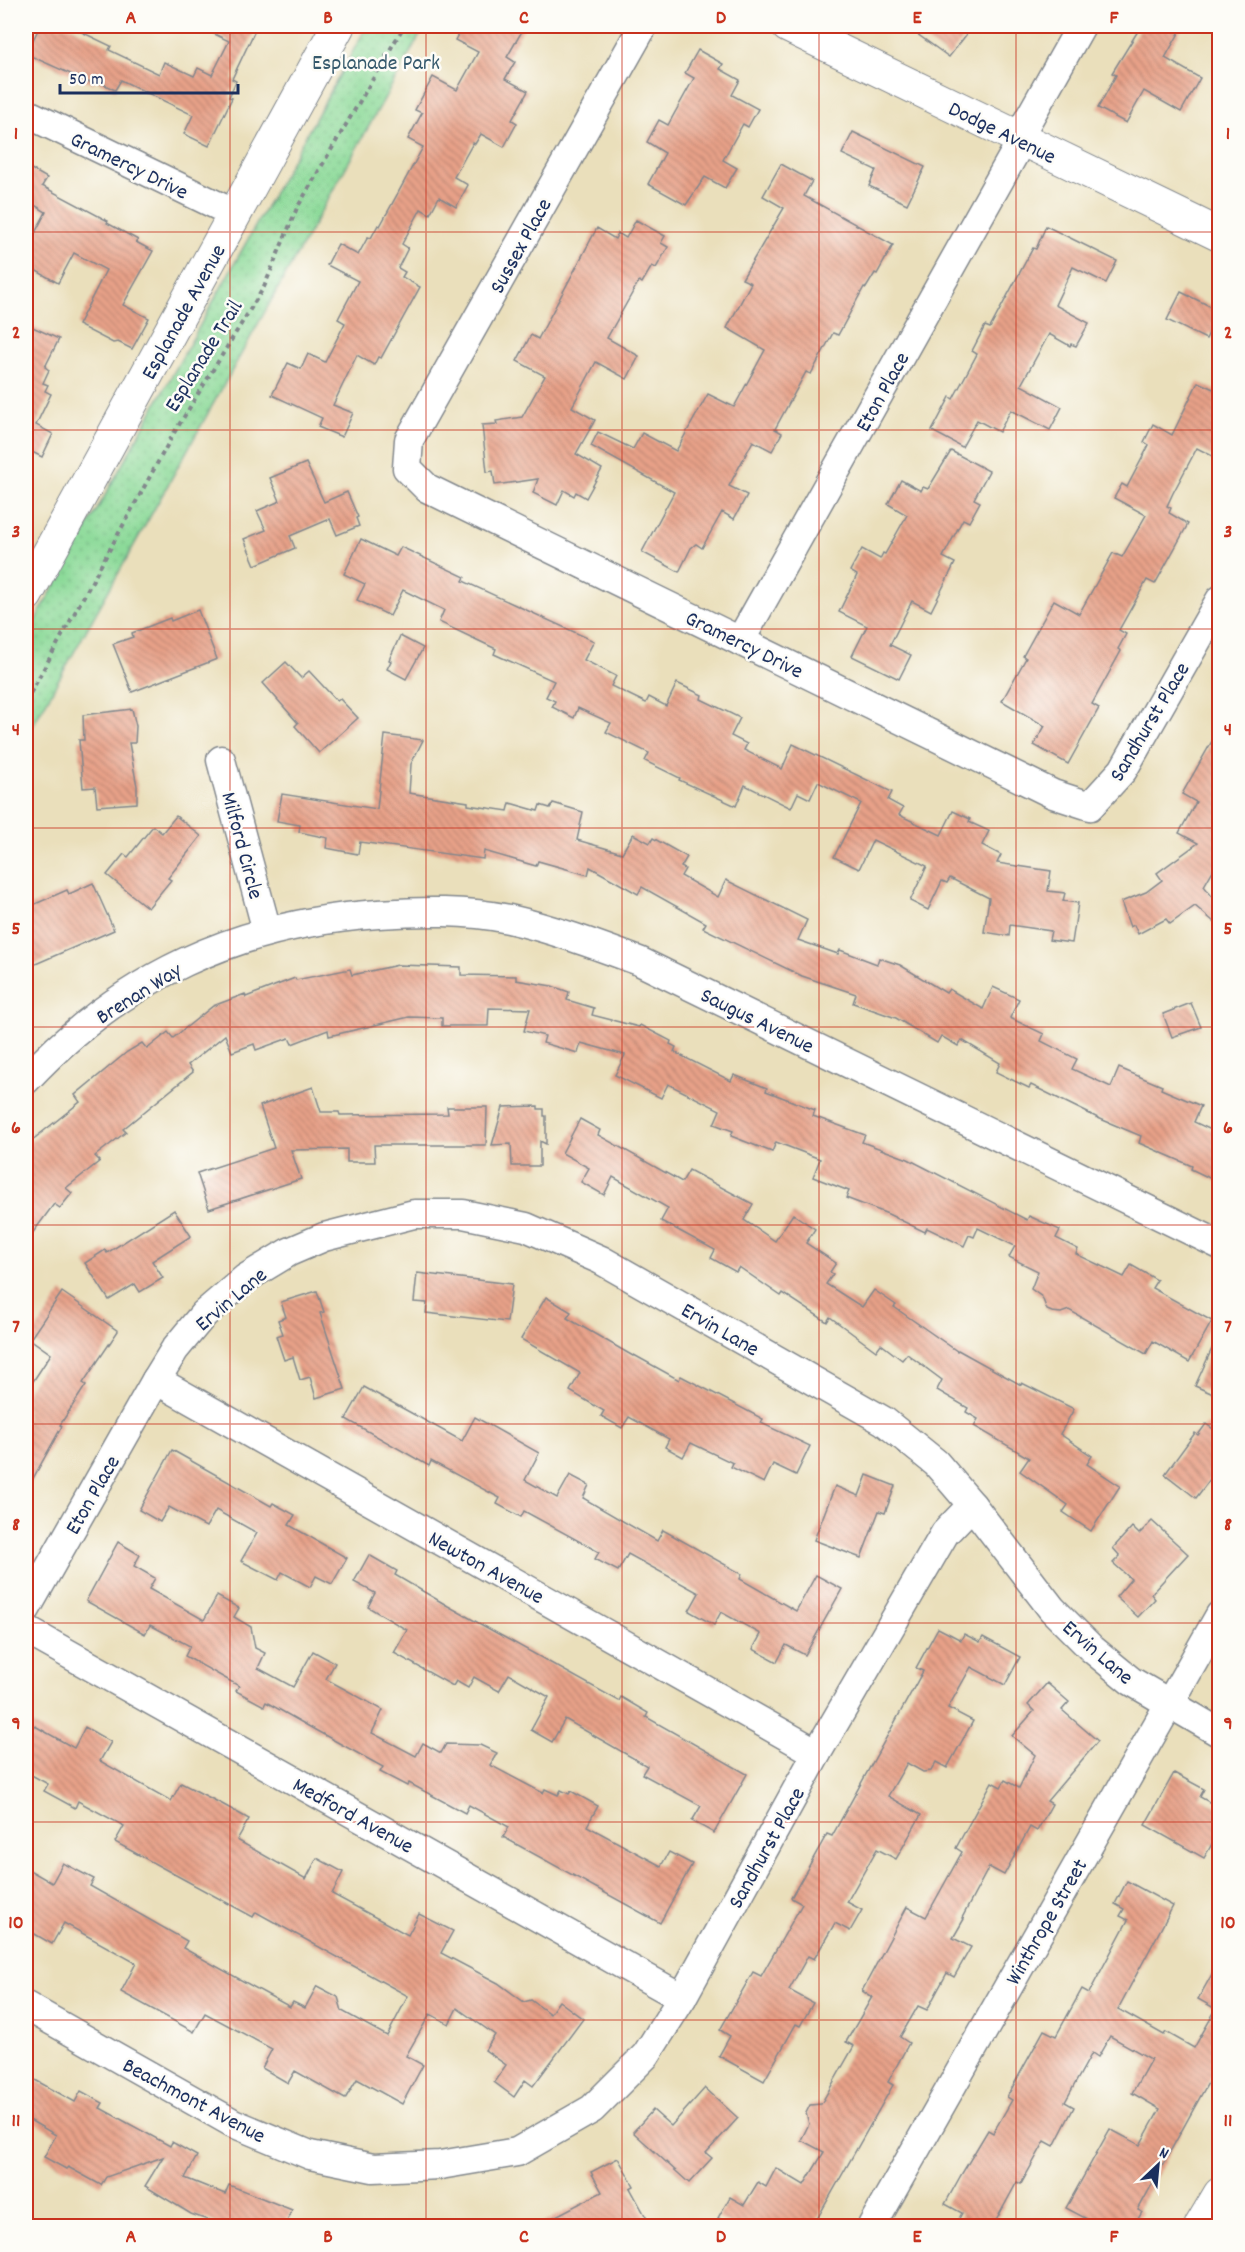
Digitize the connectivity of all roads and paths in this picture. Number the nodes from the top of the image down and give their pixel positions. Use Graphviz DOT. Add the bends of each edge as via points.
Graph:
graph roads {
  1 [pos="338,26"];
  2 [pos="404,26"];
  3 [pos="643,26"];
  4 [pos="788,26"];
  5 [pos="1081,26"];
  6 [pos="26,113"];
  7 [pos="1020,139"];
  8 [pos="235,214"];
  9 [pos="1220,235"];
  10 [pos="407,468"];
  11 [pos="26,595"];
  12 [pos="1220,600"];
  13 [pos="740,641"];
  14 [pos="26,701"];
  15 [pos="221,760"];
  16 [pos="1090,806"];
  17 [pos="267,931"];
  18 [pos="26,1080"];
  19 [pos="1220,1245"];
  20 [pos="156,1380"];
  21 [pos="972,1505"];
  22 [pos="26,1609"];
  23 [pos="1220,1615"];
  24 [pos="26,1630"];
  25 [pos="1168,1705"];
  26 [pos="1220,1733"];
  27 [pos="817,1753"];
  28 [pos="682,1998"];
  29 [pos="26,2006"];
  30 [pos="518,2152"];
  31 [pos="1220,2194"];
  32 [pos="872,2226"];
  33 [pos="1202,2226"];
  1 -- 8 [label="street, Esplanade Avenue"];
  2 -- 14 [label="path, Esplanade Trail" via="297,208 264,287 174,433"];
  3 -- 10 [label="street, Sussex Place" via="409,440"];
  4 -- 7 [label="street, Dodge Avenue"];
  5 -- 7 [label="street, Eton Place"];
  6 -- 8 [label="street, Gramercy Drive"];
  7 -- 9 [label="street, Dodge Avenue"];
  7 -- 13 [label="street, Eton Place"];
  8 -- 11 [label="street, Esplanade Avenue"];
  10 -- 13 [label="street, Gramercy Drive" via="427,489"];
  12 -- 16 [label="street, Sandhurst Place" via="1123,770"];
  13 -- 16 [label="street, Gramercy Drive" via="1053,794"];
  15 -- 17 [label="street, Milford Circle"];
  17 -- 18 [label="street, Brenan Way" via="210,950 156,976 95,1016"];
  17 -- 19 [label="street, Saugus Avenue" via="335,917 427,910 508,919 580,939 639,961"];
  20 -- 21 [label="street, Ervin Lane" via="204,1314 246,1278 289,1252 324,1237 403,1216 463,1214 526,1227 601,1260 874,1415 936,1463"];
  20 -- 22 [label="street, Eton Place"];
  20 -- 27 [label="street, Newton Avenue"];
  21 -- 25 [label="street, Ervin Lane" via="1053,1609 1084,1641 1131,1681"];
  21 -- 27 [label="street, Sandhurst Place" via="945,1533"];
  23 -- 25 [label="street, Winthrope Street"];
  24 -- 28 [label="street, Medford Avenue"];
  25 -- 26 [label="street, Ervin Lane"];
  25 -- 32 [label="street, Winthrope Street"];
  27 -- 28 [label="street, Sandhurst Place"];
  28 -- 30 [label="street, Sandhurst Place" via="646,2055 592,2109"];
  29 -- 30 [label="street, Beachmont Avenue" via="233,2123 310,2155 373,2168 440,2165"];
  31 -- 33 [label="street"];
}
